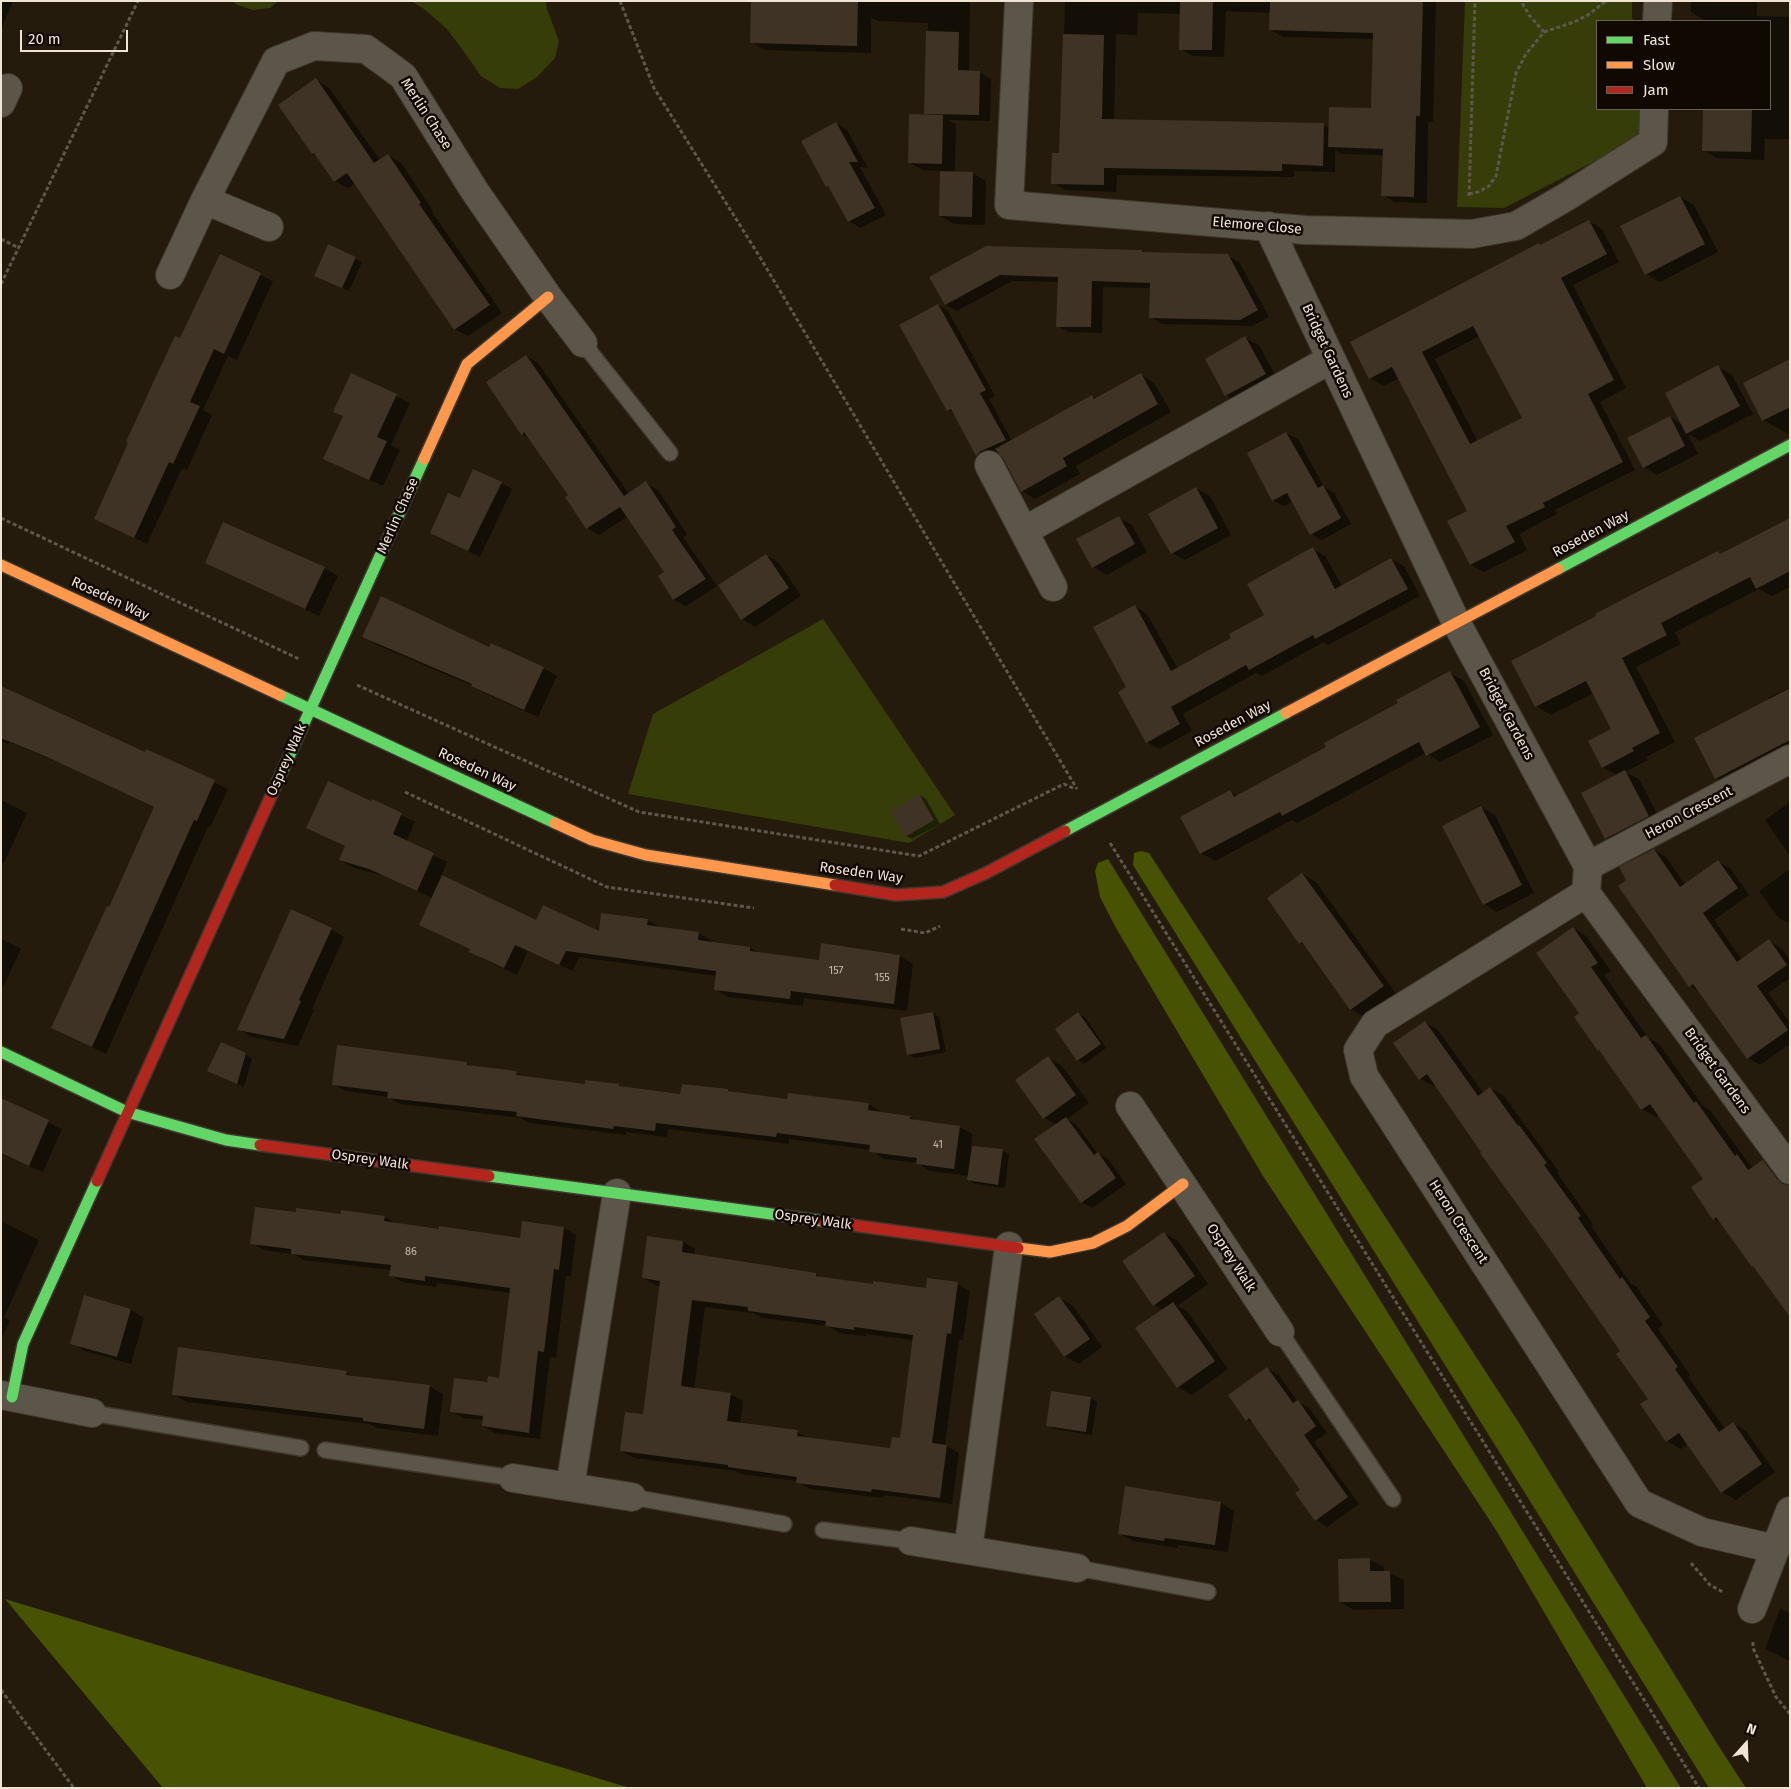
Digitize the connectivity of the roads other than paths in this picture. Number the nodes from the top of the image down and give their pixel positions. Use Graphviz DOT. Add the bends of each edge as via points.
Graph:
graph roads {
  1 [pos="1019,1"];
  2 [pos="1658,1"];
  3 [pos="1657,20"];
  4 [pos="1654,110"];
  5 [pos="205,200"];
  6 [pos="269,226"];
  7 [pos="1268,226"];
  8 [pos="170,275"];
  9 [pos="548,297"];
  10 [pos="583,343"];
  11 [pos="1331,359"];
  12 [pos="1790,445"];
  13 [pos="670,452"];
  14 [pos="989,465"];
  15 [pos="1024,531"];
  16 [pos="1,565"];
  17 [pos="1053,588"];
  18 [pos="1456,622"];
  19 [pos="310,708"];
  20 [pos="1790,759"];
  21 [pos="1588,866"];
  22 [pos="1586,893"];
  23 [pos="1,1052"];
  24 [pos="1130,1106"];
  25 [pos="127,1112"];
  26 [pos="1790,1170"];
  27 [pos="1183,1184"];
  28 [pos="617,1193"];
  29 [pos="1009,1246"];
  30 [pos="1280,1332"];
  31 [pos="6,1396"];
  32 [pos="92,1413"];
  33 [pos="301,1448"];
  34 [pos="325,1450"];
  35 [pos="513,1478"];
  36 [pos="570,1487"];
  37 [pos="632,1497"];
  38 [pos="1393,1499"];
  39 [pos="1790,1511"];
  40 [pos="784,1524"];
  41 [pos="823,1530"];
  42 [pos="911,1541"];
  43 [pos="1775,1549"];
  44 [pos="968,1550"];
  45 [pos="1078,1568"];
  46 [pos="1208,1592"];
  47 [pos="1752,1608"];
  1 -- 7 [label="street, Elemore Close" via="1009,205"];
  2 -- 3 [label="street"];
  4 -- 7 [label="street, Elemore Close" via="1653,142 1516,226 1472,234 1305,230"];
  5 -- 6 [label="street"];
  5 -- 8 [label="street, Merlin Chase"];
  5 -- 9 [label="street, Merlin Chase" via="276,61 314,46 366,49 403,76 474,190"];
  7 -- 11 [label="street, Bridget Gardens"];
  9 -- 10 [label="street, Merlin Chase"];
  9 -- 19 [label="street, Merlin Chase" via="467,364"];
  10 -- 13 [label="lane"];
  11 -- 15 [label="street"];
  11 -- 18 [label="street, Bridget Gardens"];
  12 -- 18 [label="street, Roseden Way"];
  14 -- 15 [label="street"];
  15 -- 17 [label="street"];
  16 -- 19 [label="street, Roseden Way"];
  18 -- 19 [label="street, Roseden Way" via="986,873 943,892 896,895 646,855 592,840"];
  18 -- 21 [label="street, Bridget Gardens"];
  19 -- 25 [label="street, Osprey Walk"];
  20 -- 21 [label="street, Heron Crescent"];
  21 -- 22 [label="street"];
  22 -- 26 [label="street, Bridget Gardens"];
  22 -- 43 [label="street, Heron Crescent" via="1375,1024 1358,1050 1364,1076 1639,1503 1702,1532"];
  23 -- 25 [label="street, Osprey Walk"];
  24 -- 27 [label="street, Osprey Walk"];
  25 -- 28 [label="street, Osprey Walk" via="226,1140"];
  25 -- 31 [label="street, Osprey Walk" via="23,1344"];
  27 -- 29 [label="street, Osprey Walk" via="1127,1226 1093,1243 1050,1252"];
  27 -- 30 [label="street, Osprey Walk"];
  28 -- 29 [label="street, Osprey Walk"];
  28 -- 36 [label="street"];
  29 -- 44 [label="street"];
  30 -- 38 [label="lane"];
  31 -- 32 [label="street, Osprey Walk"];
  32 -- 33 [label="lane"];
  34 -- 35 [label="lane"];
  35 -- 36 [label="street"];
  36 -- 37 [label="street"];
  37 -- 40 [label="lane"];
  39 -- 43 [label="street"];
  41 -- 42 [label="lane"];
  42 -- 44 [label="street"];
  43 -- 47 [label="street"];
  44 -- 45 [label="street"];
  45 -- 46 [label="lane"];
}
